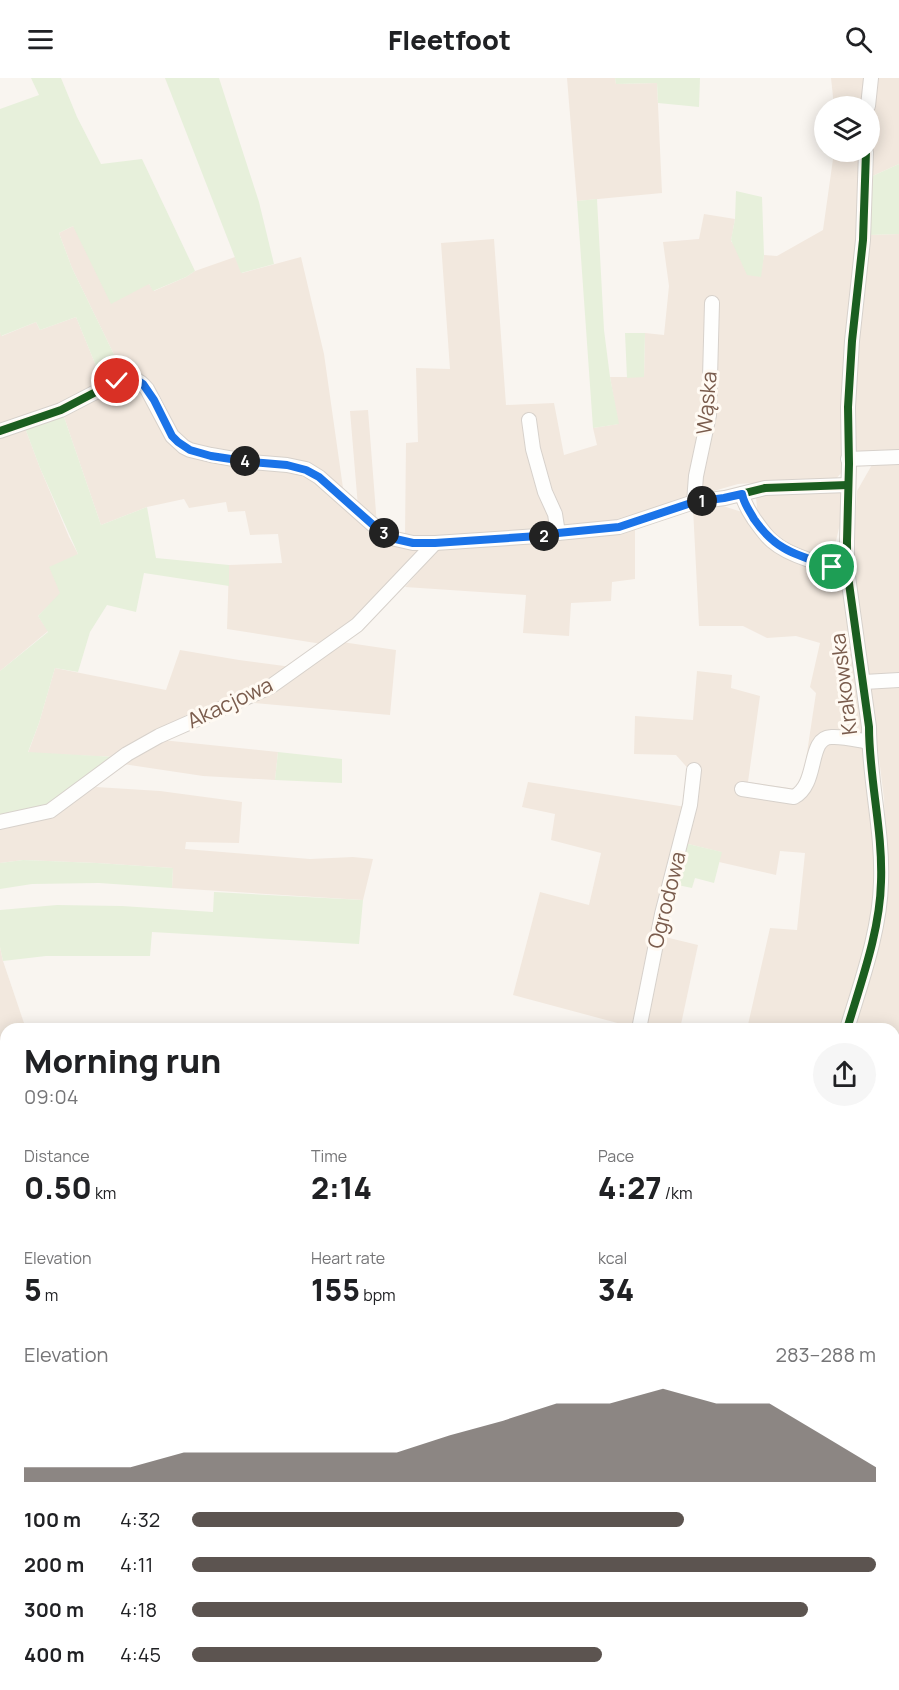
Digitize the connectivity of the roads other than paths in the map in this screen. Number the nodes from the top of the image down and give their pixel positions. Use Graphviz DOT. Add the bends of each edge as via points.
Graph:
graph roads {
  1 [pos="871,78"];
  2 [pos="869,96"];
  3 [pos="866,162"];
  4 [pos="712,303"];
  5 [pos="529,420"];
  6 [pos="0,431"];
  7 [pos="899,457"];
  8 [pos="848,459"];
  9 [pos="848,485"];
  10 [pos="742,494"];
  11 [pos="694,502"];
  12 [pos="558,533"];
  13 [pos="435,543"];
  14 [pos="847,569"];
  15 [pos="899,680"];
  16 [pos="864,682"];
  17 [pos="869,742"];
  18 [pos="694,770"];
  19 [pos="742,789"];
  20 [pos="0,822"];
  21 [pos="640,1023"];
  22 [pos="849,1023"];
  1 -- 2 [label="street"];
  3 -- 8 [label="street, Krakowska" via="848,407"];
  4 -- 11 [label="street, Wąska" via="709,415"];
  5 -- 12 [label="street" via="533,449"];
  6 -- 13 [label="street" via="61,410 117,381 134,378 147,389 172,436 190,450 306,470 391,538"];
  7 -- 8 [label="street"];
  8 -- 9 [label="street, Krakowska"];
  9 -- 10 [label="street" via="778,487"];
  9 -- 14 [label="street, Krakowska"];
  10 -- 11 [label="street"];
  10 -- 14 [label="street" via="749,511 773,543 804,558"];
  11 -- 12 [label="street" via="619,527"];
  12 -- 13 [label="street"];
  13 -- 20 [label="street, Akacjowa" via="357,625 270,687 127,754 50,811"];
  14 -- 16 [label="street, Krakowska"];
  15 -- 16 [label="street"];
  16 -- 17 [label="street, Krakowska"];
  17 -- 19 [label="street" via="824,738 816,748 805,787 794,797"];
  17 -- 22 [label="street, Krakowska" via="881,884 875,928"];
  18 -- 21 [label="street, Ogrodowa" via="690,805 662,914"];
}
